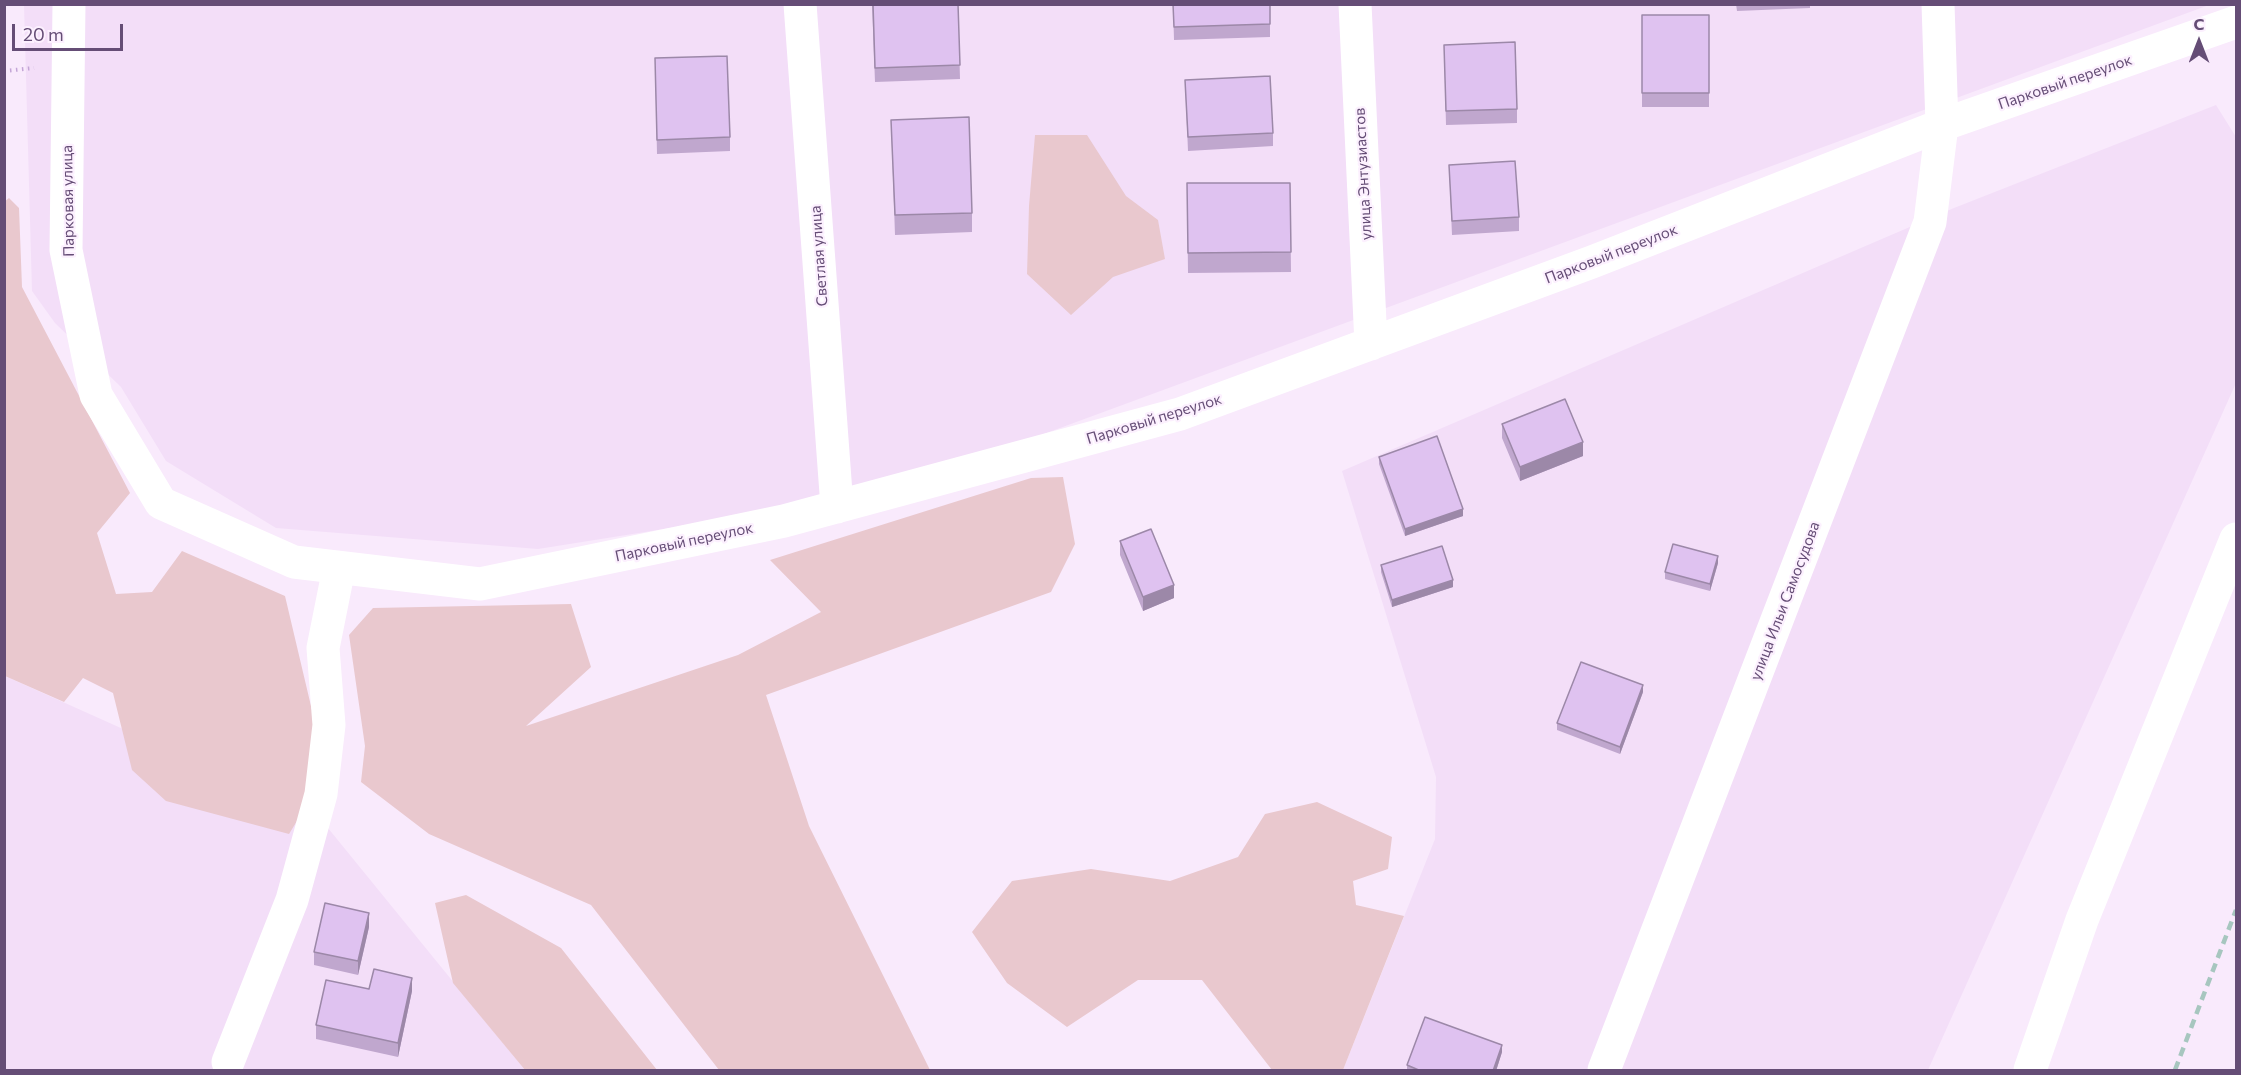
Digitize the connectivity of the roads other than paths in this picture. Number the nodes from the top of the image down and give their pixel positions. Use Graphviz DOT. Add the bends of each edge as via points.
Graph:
graph roads {
  1 [pos="69,4"];
  2 [pos="801,4"];
  3 [pos="1355,4"];
  4 [pos="1938,4"];
  5 [pos="2236,22"];
  6 [pos="1942,125"];
  7 [pos="1371,344"];
  8 [pos="96,394"];
  9 [pos="837,507"];
  10 [pos="2236,539"];
  11 [pos="339,568"];
  12 [pos="228,1062"];
  13 [pos="1604,1071"];
  14 [pos="2030,1071"];
  1 -- 8 [label="street, Парковая улица" via="66,250"];
  2 -- 9 [label="street, Светлая улица"];
  3 -- 7 [label="street, улица Энтузиастов"];
  4 -- 6 [label="street, улица Ильи Самосудова"];
  5 -- 6 [label="street, Парковый переулок"];
  6 -- 7 [label="street, Парковый переулок"];
  6 -- 13 [label="street, улица Ильи Самосудова" via="1930,222"];
  7 -- 9 [label="street, Парковый переулок" via="1180,414"];
  8 -- 11 [label="street, Парковый переулок" via="161,503 294,562"];
  9 -- 11 [label="street, Парковый переулок" via="480,584"];
  10 -- 14 [label="street" via="2082,920"];
  11 -- 12 [label="street" via="323,648 328,724 321,794 292,900"];
}
